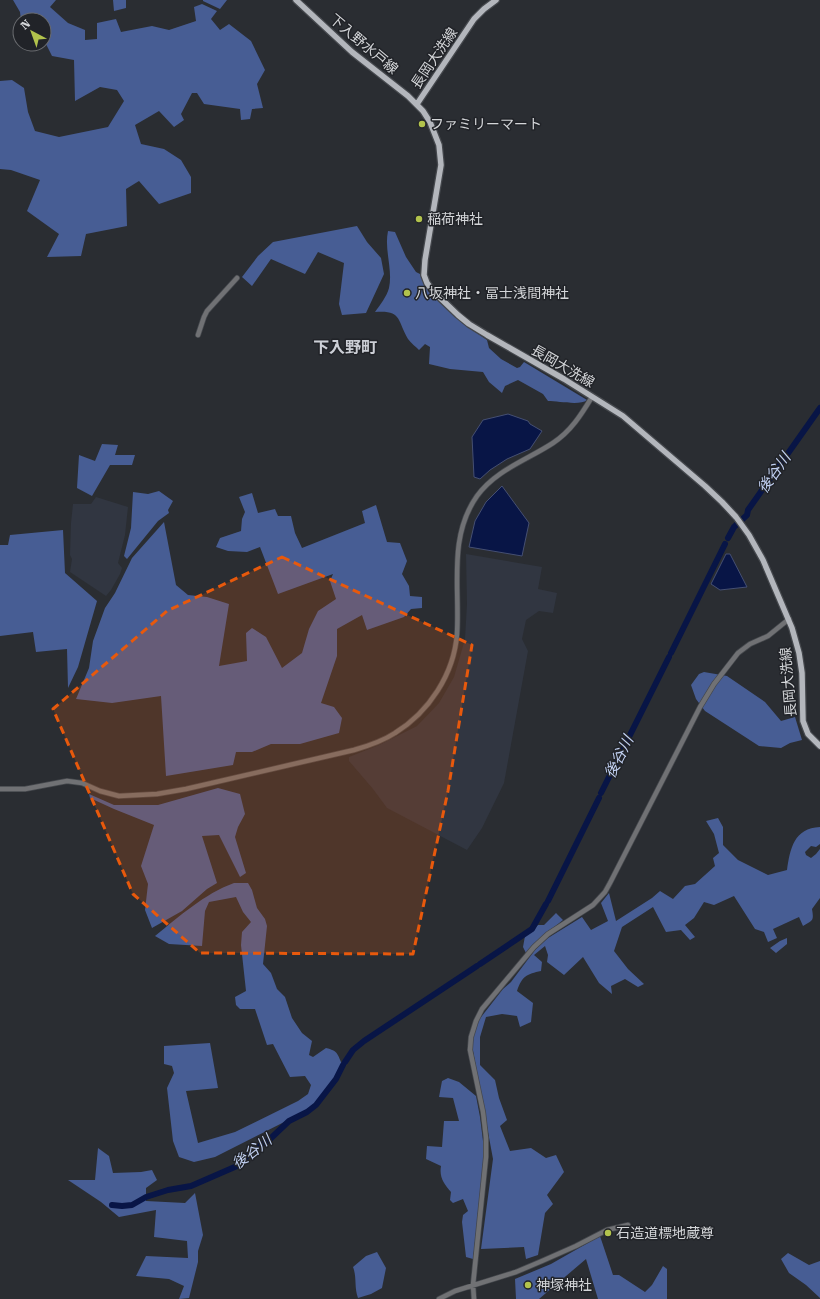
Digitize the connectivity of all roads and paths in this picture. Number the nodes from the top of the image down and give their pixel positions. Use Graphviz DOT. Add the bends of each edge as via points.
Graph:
graph roads {
  1 [pos="296,0"];
  2 [pos="496,0"];
  3 [pos="417,104"];
  4 [pos="237,278"];
  5 [pos="198,335"];
  6 [pos="592,397"];
  7 [pos="789,619"];
  8 [pos="820,746"];
  9 [pos="0,789"];
  10 [pos="628,1225"];
  11 [pos="473,1285"];
  12 [pos="439,1299"];
  13 [pos="474,1299"];
  1 -- 3 [label="main road, 下入野水戸線" via="352,52"];
  2 -- 3 [label="main road, 長岡大洗線" via="474,19"];
  3 -- 6 [label="main road, 長岡大洗線" via="434,129 441,159 425,260 424,275 427,283 469,324"];
  4 -- 5 [label="street" via="207,311"];
  6 -- 7 [label="main road, 長岡大洗線" via="637,427 705,486 736,517 763,560"];
  6 -- 9 [label="street" via="568,431 502,472 486,485 472,504 458,546 457,635 450,666 424,709 394,734 354,750 158,794 119,796 82,783 67,781 25,790"];
  7 -- 8 [label="main road, 長岡大洗線" via="795,634 802,673 803,721 808,734"];
  7 -- 11 [label="street" via="768,636 750,644 738,654 714,684 600,900 540,941 476,1020 470,1050 483,1112 486,1157"];
  10 -- 11 [label="street" via="607,1230 542,1262"];
  11 -- 12 [label="street"];
  11 -- 13 [label="street"];
}
